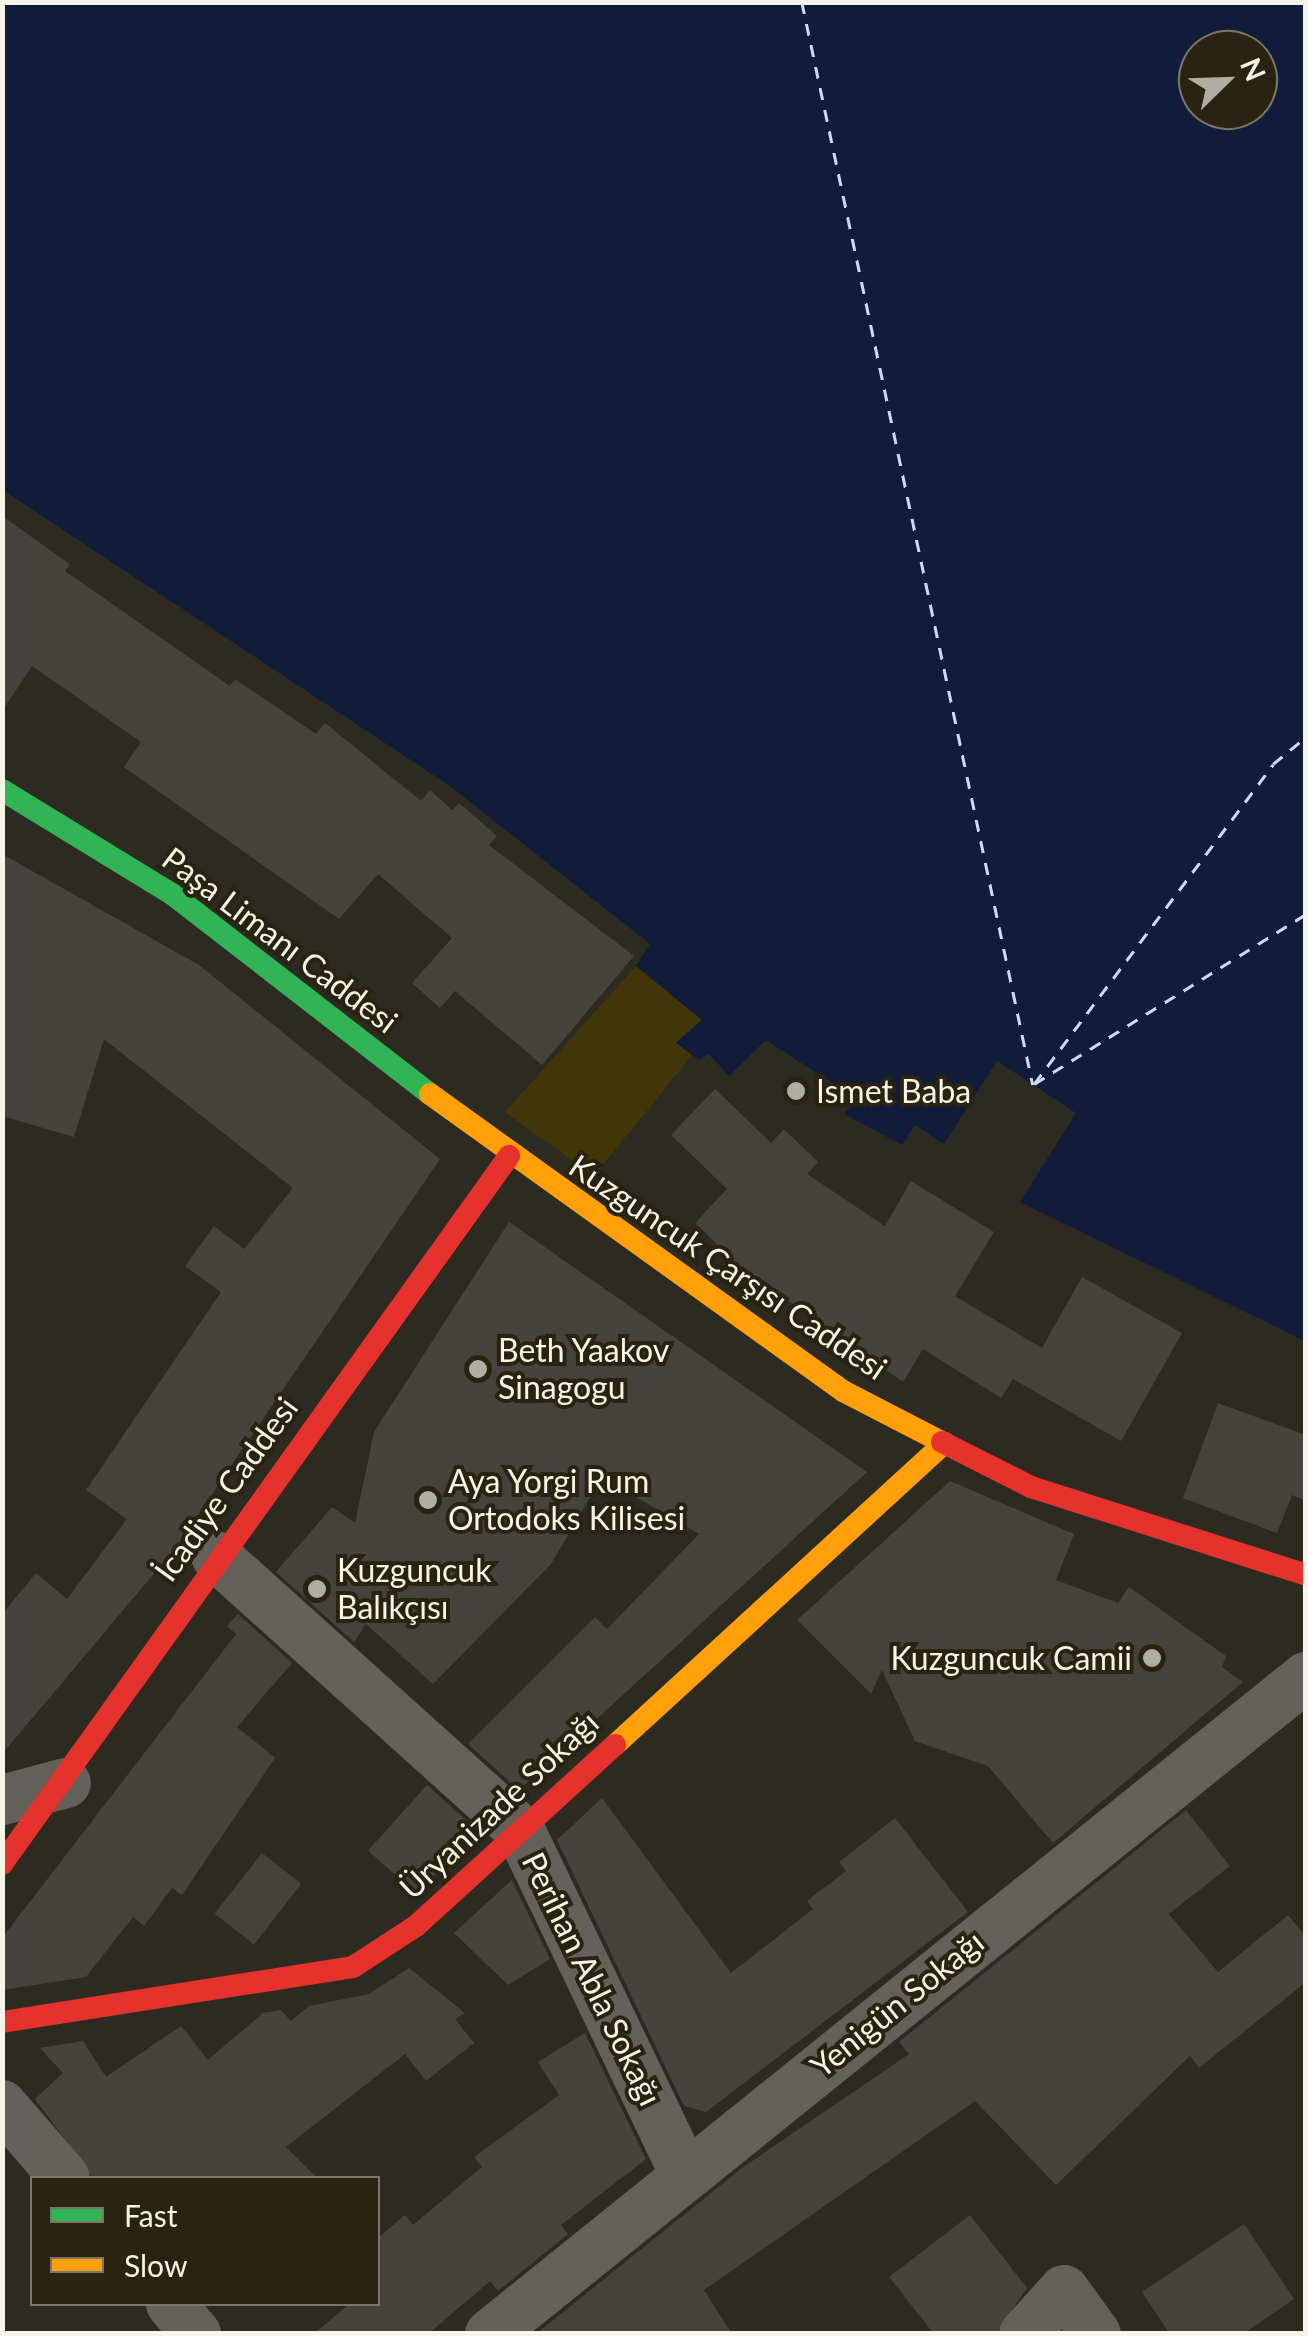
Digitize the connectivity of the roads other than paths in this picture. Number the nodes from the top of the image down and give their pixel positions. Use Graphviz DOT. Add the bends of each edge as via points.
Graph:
graph roads {
  1 [pos="2,790"];
  2 [pos="509,1156"];
  3 [pos="944,1443"];
  4 [pos="216,1556"];
  5 [pos="1306,1575"];
  6 [pos="1306,1677"];
  7 [pos="66,1783"];
  8 [pos="2,1800"];
  9 [pos="520,1830"];
  10 [pos="2,1864"];
  11 [pos="2,2022"];
  12 [pos="2,2105"];
  13 [pos="685,2174"];
  14 [pos="63,2176"];
  15 [pos="173,2306"];
  16 [pos="196,2334"];
  17 [pos="490,2334"];
  18 [pos="1024,2334"];
  19 [pos="1096,2334"];
  1 -- 2 [label="street, Paşa Limanı Caddesi" via="172,894"];
  2 -- 3 [label="street, Kuzguncuk Çarşısı Caddesi" via="843,1391"];
  2 -- 4 [label="street, İcadiye Caddesi"];
  3 -- 5 [label="street, Kuzguncuk Çarşısı Caddesi" via="1031,1488"];
  3 -- 9 [label="street, Üryanizade Sokağı"];
  4 -- 7 [label="street, İcadiye Caddesi"];
  4 -- 9 [label="street, Perihan Abla Sokağı"];
  6 -- 13 [label="street, Yenigün Sokağı"];
  7 -- 8 [label="street"];
  7 -- 10 [label="street, İcadiye Caddesi"];
  9 -- 11 [label="street, Üryanizade Sokağı" via="416,1926 353,1966"];
  9 -- 13 [label="street, Perihan Abla Sokağı"];
  12 -- 14 [label="street"];
  13 -- 17 [label="street, Yenigün Sokağı"];
  15 -- 16 [label="street"];
  18 -- 19 [label="street" via="1064,2290"];
}
